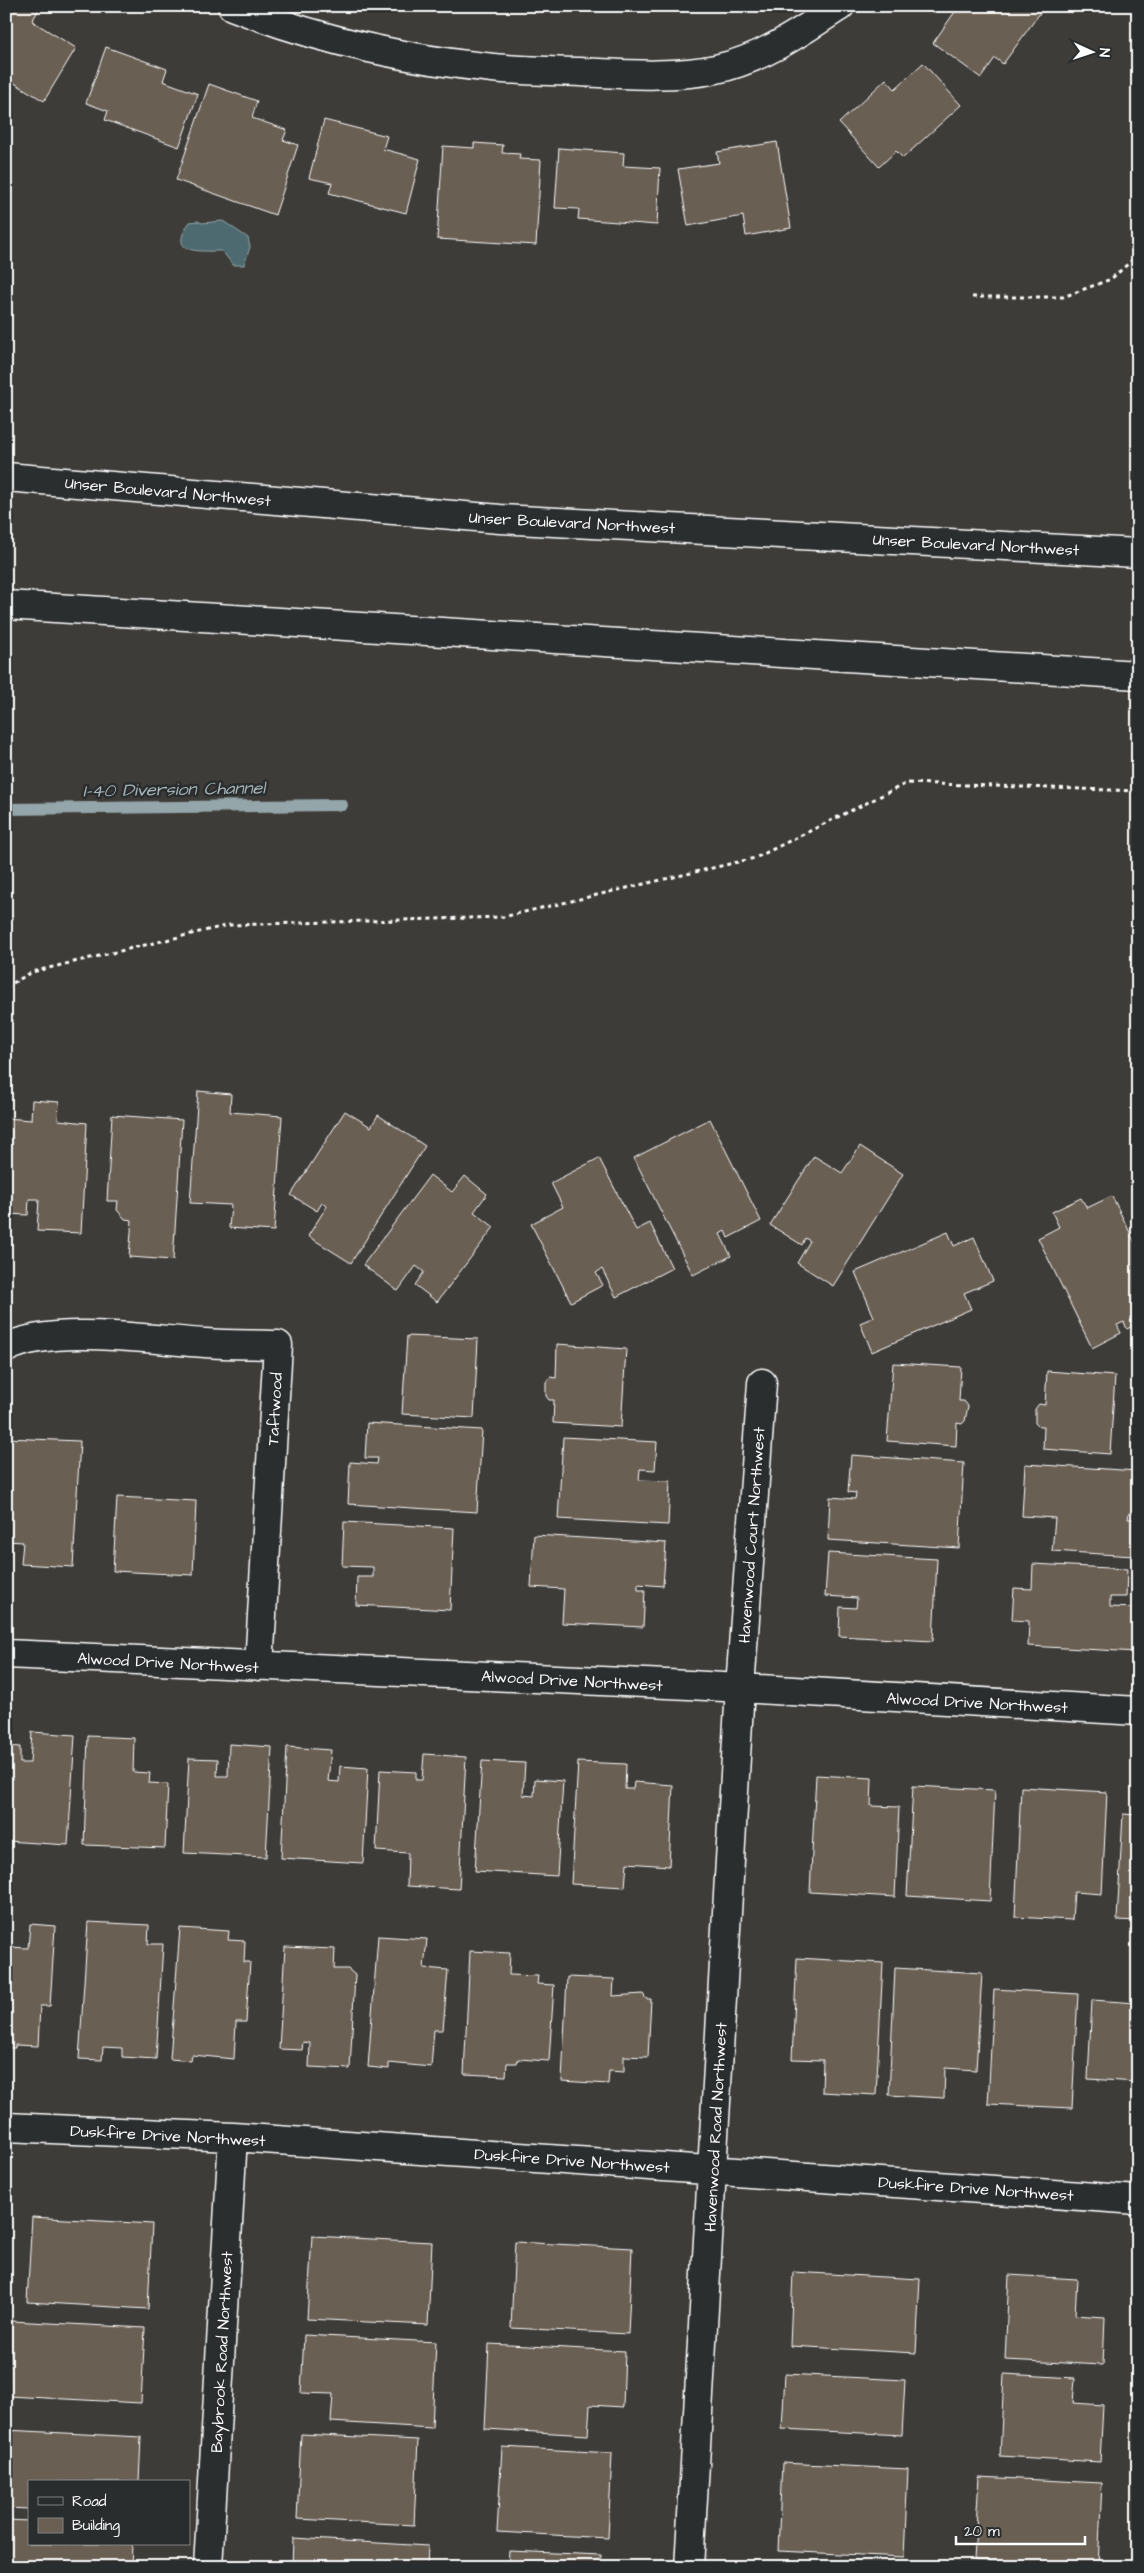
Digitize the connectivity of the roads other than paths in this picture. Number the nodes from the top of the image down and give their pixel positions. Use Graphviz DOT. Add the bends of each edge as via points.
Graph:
graph roads {
  1 [pos="232,6"];
  2 [pos="840,6"];
  3 [pos="278,15"];
  4 [pos="6,477"];
  5 [pos="1138,553"];
  6 [pos="6,605"];
  7 [pos="1138,675"];
  8 [pos="6,1348"];
  9 [pos="762,1382"];
  10 [pos="6,1654"];
  11 [pos="259,1666"];
  12 [pos="740,1688"];
  13 [pos="1138,1711"];
  14 [pos="6,2127"];
  15 [pos="233,2137"];
  16 [pos="712,2170"];
  17 [pos="1138,2200"];
  18 [pos="208,2567"];
  19 [pos="689,2567"];
  1 -- 3 [label="street"];
  2 -- 3 [label="street" via="781,45 716,69 646,75 493,68 418,58 339,42"];
  4 -- 5 [label="street, Unser Boulevard Northwest" via="500,519"];
  6 -- 7 [label="street"];
  8 -- 11 [label="street, Taftwood" via="22,1340 86,1335 207,1344 278,1345"];
  9 -- 12 [label="street, Havenwood Court Northwest"];
  10 -- 11 [label="street, Alwood Drive Northwest"];
  11 -- 12 [label="street, Alwood Drive Northwest"];
  12 -- 13 [label="street, Alwood Drive Northwest"];
  12 -- 16 [label="street, Havenwood Road Northwest"];
  14 -- 15 [label="street, Duskfire Drive Northwest"];
  15 -- 16 [label="street, Duskfire Drive Northwest"];
  15 -- 18 [label="street, Baybrook Road Northwest"];
  16 -- 17 [label="street, Duskfire Drive Northwest"];
  16 -- 19 [label="street, Havenwood Road Northwest"];
}
